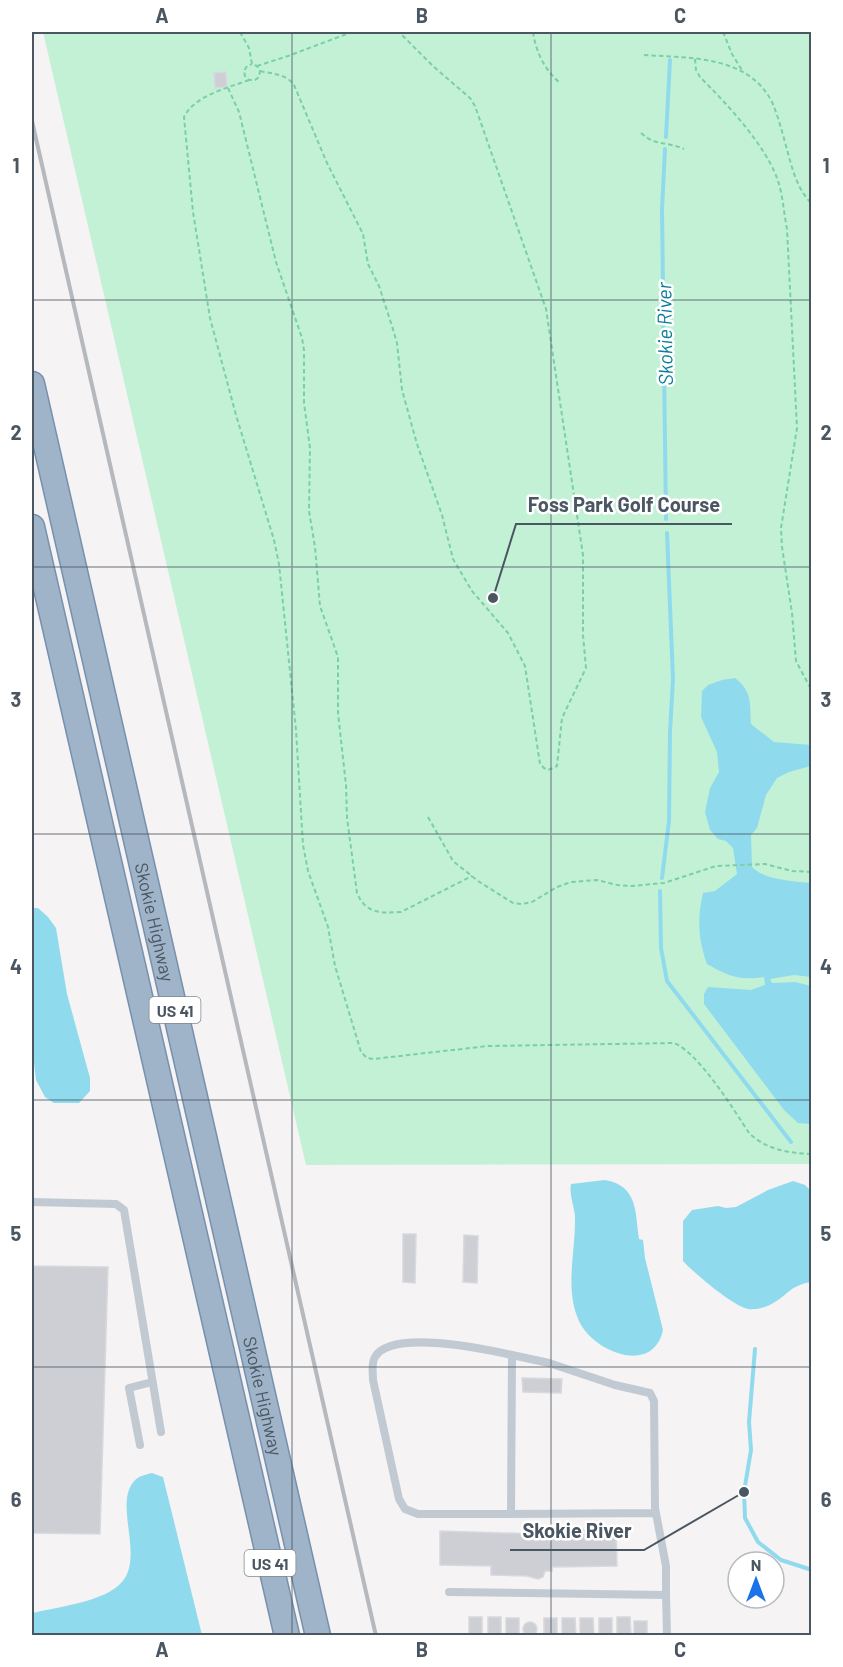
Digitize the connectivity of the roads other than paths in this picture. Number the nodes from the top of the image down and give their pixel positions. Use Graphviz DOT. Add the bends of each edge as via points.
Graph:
graph roads {
  1 [pos="32,384"];
  2 [pos="32,527"];
  3 [pos="32,1202"];
  4 [pos="512,1355"];
  5 [pos="152,1382"];
  6 [pos="161,1432"];
  7 [pos="140,1445"];
  8 [pos="656,1513"];
  9 [pos="511,1514"];
  10 [pos="449,1592"];
  11 [pos="666,1595"];
  12 [pos="287,1635"];
  13 [pos="318,1635"];
  14 [pos="667,1635"];
  1 -- 13 [label="highway, Skokie Highway / US 41"];
  2 -- 12 [label="highway, Skokie Highway / US 41"];
  3 -- 5 [label="lane" via="116,1204 124,1210"];
  4 -- 8 [label="lane" via="650,1393 654,1401"];
  4 -- 9 [label="lane"];
  4 -- 9 [label="lane" via="447,1344 406,1343 380,1351 372,1366 399,1499 405,1509 433,1515"];
  5 -- 6 [label="lane"];
  5 -- 7 [label="lane" via="129,1388"];
  8 -- 9 [label="lane"];
  8 -- 11 [label="lane" via="666,1566"];
  10 -- 11 [label="lane"];
  11 -- 14 [label="lane"];
}
